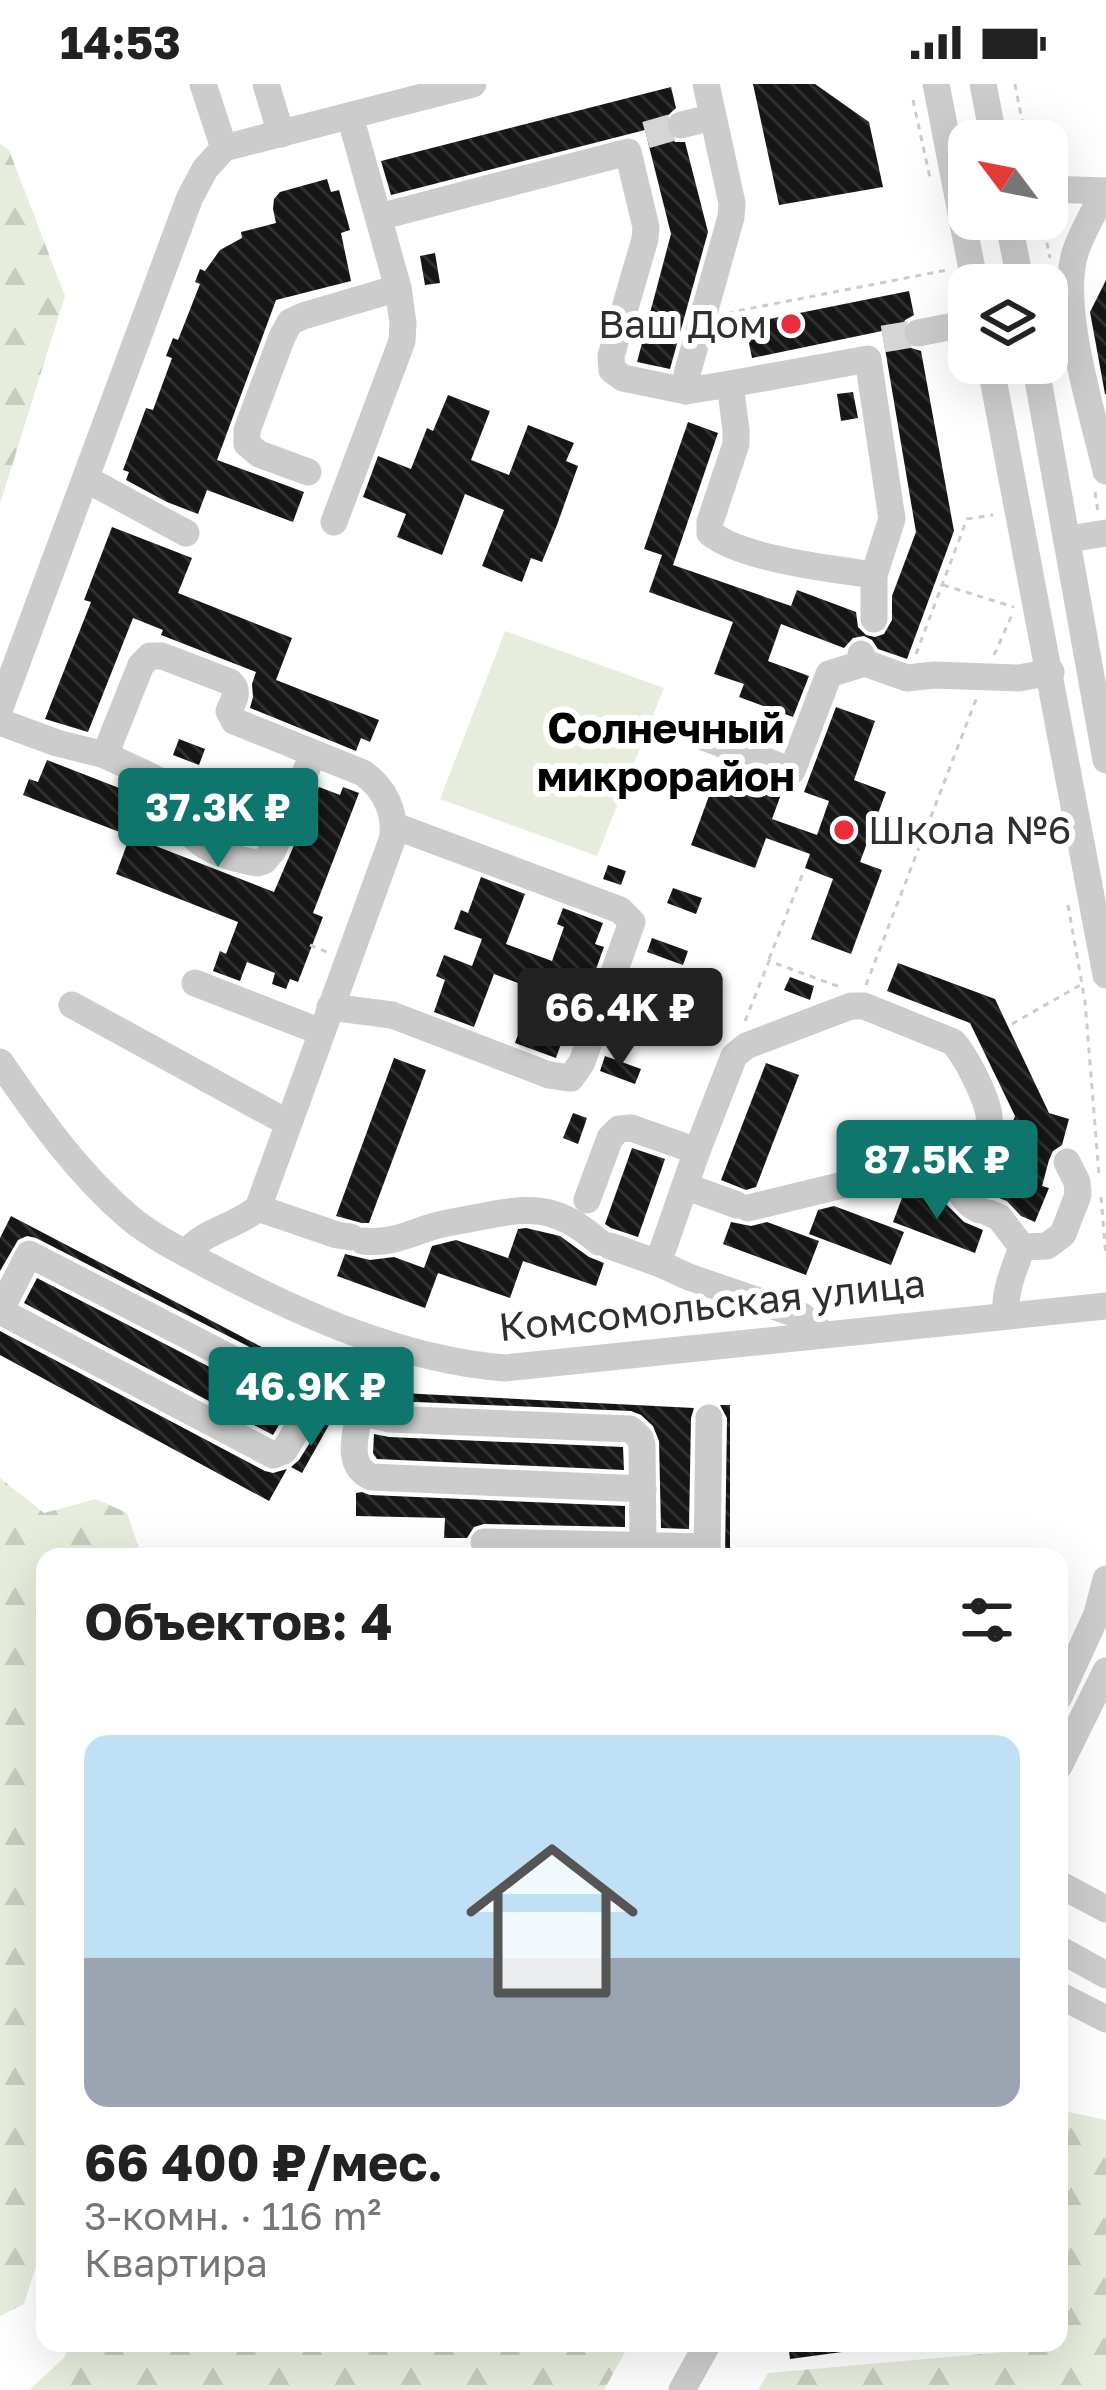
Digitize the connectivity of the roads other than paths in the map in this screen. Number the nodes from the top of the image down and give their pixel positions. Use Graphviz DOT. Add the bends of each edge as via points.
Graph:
graph roads {
  1 [pos="203,84"];
  2 [pos="266,84"];
  3 [pos="473,84"];
  4 [pos="706,84"];
  5 [pos="936,84"];
  6 [pos="983,84"];
  7 [pos="350,116"];
  8 [pos="713,117"];
  9 [pos="990,120"];
  10 [pos="681,125"];
  11 [pos="281,134"];
  12 [pos="224,148"];
  13 [pos="1068,190"];
  14 [pos="1106,191"];
  15 [pos="379,217"];
  16 [pos="963,264"];
  17 [pos="398,288"];
  18 [pos="948,327"];
  19 [pos="918,333"];
  20 [pos="730,384"];
  21 [pos="994,384"];
  22 [pos="1039,384"];
  23 [pos="686,391"];
  24 [pos="1106,471"];
  25 [pos="308,472"];
  26 [pos="86,479"];
  27 [pos="334,522"];
  28 [pos="186,533"];
  29 [pos="1106,533"];
  30 [pos="1069,538"];
  31 [pos="874,575"];
  32 [pos="874,619"];
  33 [pos="1051,672"];
  34 [pos="0,708"];
  35 [pos="0,722"];
  36 [pos="706,738"];
  37 [pos="313,754"];
  38 [pos="105,755"];
  39 [pos="1106,760"];
  40 [pos="395,826"];
  41 [pos="1093,827"];
  42 [pos="1094,979"];
  43 [pos="195,983"];
  44 [pos="71,1005"];
  45 [pos="325,1020"];
  46 [pos="0,1062"];
  47 [pos="288,1123"];
  48 [pos="923,1142"];
  49 [pos="697,1151"];
  50 [pos="889,1153"];
  51 [pos="1066,1162"];
  52 [pos="971,1169"];
  53 [pos="685,1186"];
  54 [pos="586,1200"];
  55 [pos="258,1208"];
  56 [pos="1022,1247"];
  57 [pos="186,1253"];
  58 [pos="658,1263"];
  59 [pos="1106,1306"];
  60 [pos="1006,1315"];
  61 [pos="824,1334"];
  62 [pos="381,1342"];
  63 [pos="314,1401"];
  64 [pos="359,1412"];
  65 [pos="709,1418"];
  66 [pos="643,1489"];
  67 [pos="484,1542"];
  68 [pos="643,1546"];
  69 [pos="664,1548"];
  70 [pos="707,1548"];
  71 [pos="1106,1579"];
  72 [pos="1106,1671"];
  73 [pos="1068,1676"];
  74 [pos="1068,1748"];
  75 [pos="1068,1889"];
  76 [pos="1106,1909"];
  77 [pos="1068,1954"];
  78 [pos="1106,1975"];
  79 [pos="1068,2000"];
  80 [pos="1106,2019"];
  81 [pos="703,2352"];
  82 [pos="682,2390"];
  1 -- 12 [label="street"];
  2 -- 11 [label="street"];
  3 -- 7 [label="street"];
  4 -- 8 [label="street"];
  5 -- 16 [label="street"];
  6 -- 9 [label="street"];
  7 -- 11 [label="street"];
  7 -- 15 [label="street"];
  8 -- 10 [label="street"];
  8 -- 23 [label="street" via="731,217"];
  11 -- 12 [label="street"];
  12 -- 26 [label="street" via="190,197"];
  13 -- 14 [label="street"];
  14 -- 24 [label="street" via="1076,248 1070,311"];
  15 -- 17 [label="street"];
  15 -- 23 [label="street" via="638,144 645,239 612,370"];
  17 -- 25 [label="street" via="304,316 282,337 247,444"];
  17 -- 27 [label="street" via="402,341"];
  18 -- 19 [label="street"];
  20 -- 23 [label="street"];
  20 -- 31 [label="street" via="736,444 710,533 787,561"];
  20 -- 31 [label="street" via="875,349 892,519"];
  21 -- 33 [label="street"];
  22 -- 30 [label="street"];
  26 -- 28 [label="street"];
  26 -- 34 [label="street"];
  29 -- 30 [label="street"];
  30 -- 39 [label="street"];
  31 -- 32 [label="street"];
  33 -- 36 [label="street" via="907,678 863,658 829,674 792,771"];
  33 -- 41 [label="street"];
  35 -- 38 [label="street"];
  37 -- 38 [label="street" via="273,850 257,862 199,841 172,789"];
  37 -- 38 [label="street" via="234,721 230,682 156,655 141,665"];
  37 -- 40 [label="street" via="374,781"];
  40 -- 45 [label="street"];
  40 -- 45 [label="street" via="620,910 632,922 571,1078 392,1015"];
  41 -- 42 [label="street"];
  43 -- 45 [label="street"];
  44 -- 47 [label="street"];
  45 -- 47 [label="street"];
  46 -- 57 [label="street, Комсомольская улица" via="86,1176 134,1221"];
  47 -- 55 [label="street"];
  48 -- 56 [label="street" via="921,1164 963,1200 999,1217"];
  49 -- 52 [label="street" via="734,1056 864,1006 961,1050 988,1108"];
  49 -- 53 [label="street"];
  49 -- 54 [label="street" via="619,1129"];
  50 -- 53 [label="street" via="872,1178 743,1207"];
  51 -- 56 [label="street" via="1078,1195 1063,1234 1047,1246"];
  53 -- 58 [label="street"];
  55 -- 57 [label="street"];
  55 -- 58 [label="street" via="380,1243 434,1225 537,1209"];
  56 -- 60 [label="street"];
  57 -- 62 [label="street, Комсомольская улица"];
  58 -- 61 [label="street" via="802,1316"];
  59 -- 60 [label="street, Комсомольская улица"];
  60 -- 61 [label="street, Комсомольская улица"];
  61 -- 62 [label="street, Комсомольская улица" via="505,1368"];
  62 -- 64 [label="street"];
  63 -- 63 [label="street" via="29,1254 0,1311 273,1455 284,1451"];
  63 -- 64 [label="street"];
  64 -- 66 [label="street" via="630,1429 642,1445"];
  64 -- 66 [label="street" via="354,1460 370,1478"];
  65 -- 70 [label="street"];
  66 -- 68 [label="street"];
  67 -- 68 [label="street"];
  68 -- 69 [label="street"];
  71 -- 73 [label="street"];
  72 -- 74 [label="street"];
  75 -- 76 [label="street"];
  77 -- 78 [label="street"];
  79 -- 80 [label="street"];
  81 -- 82 [label="street"];
}
